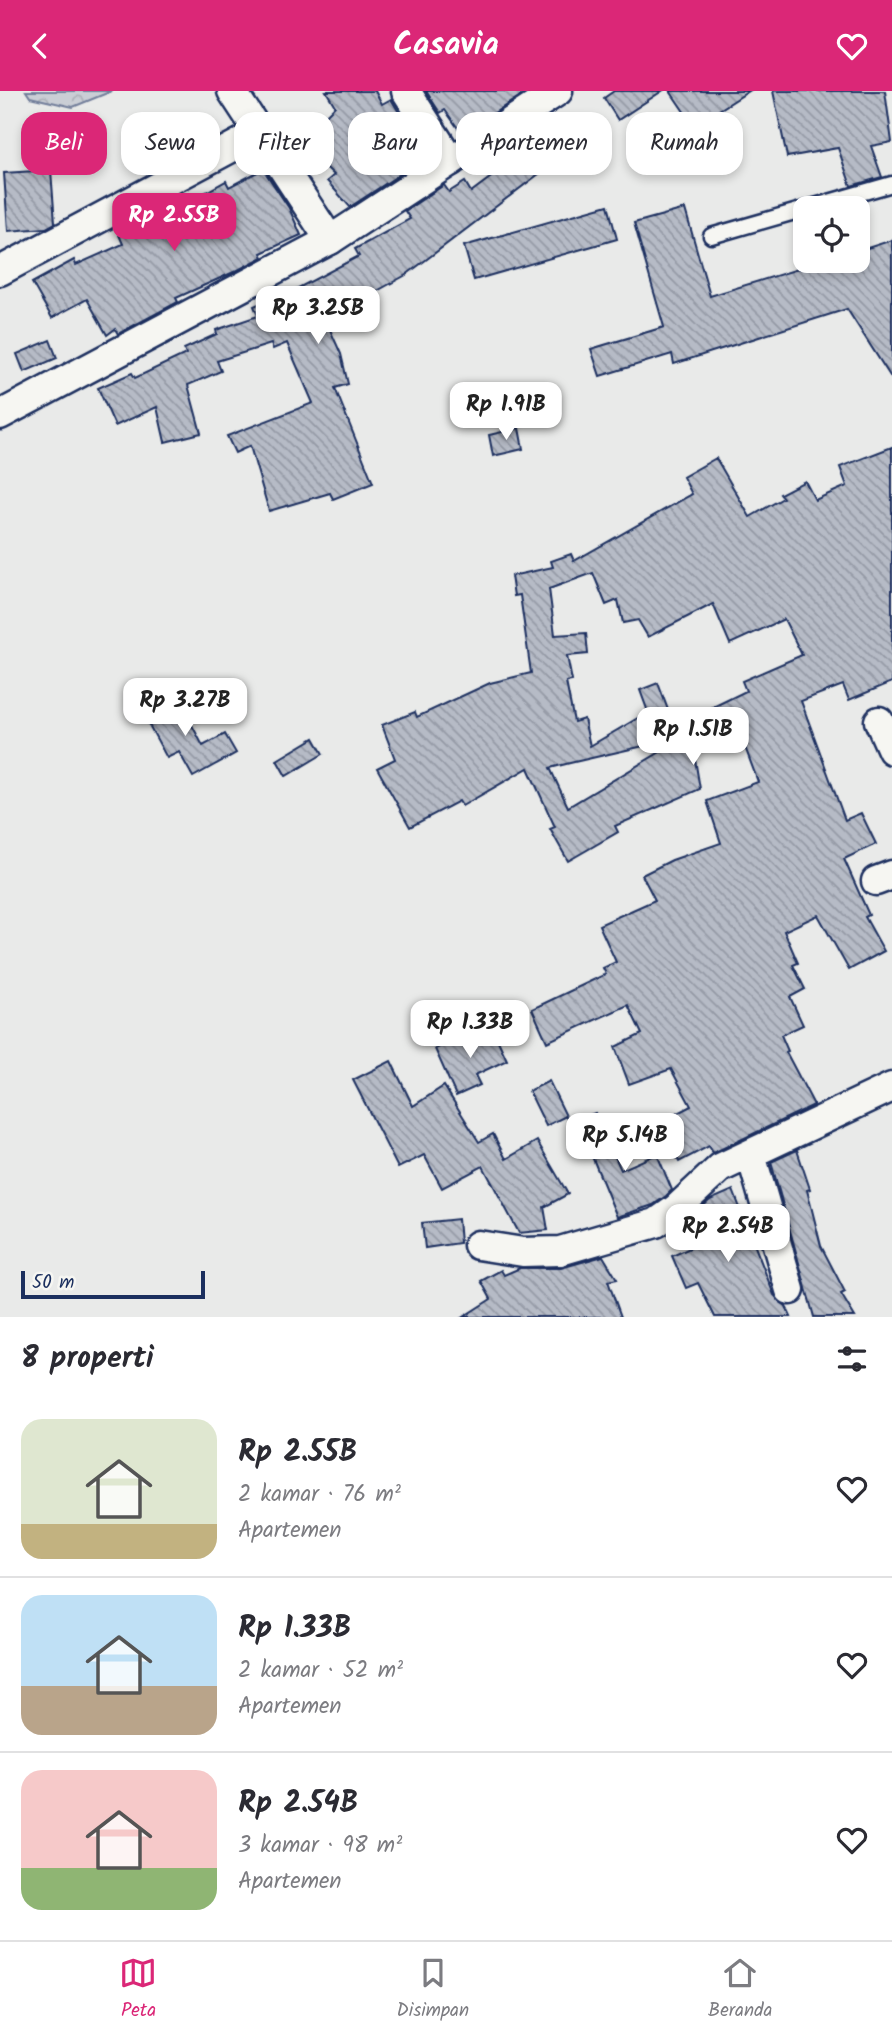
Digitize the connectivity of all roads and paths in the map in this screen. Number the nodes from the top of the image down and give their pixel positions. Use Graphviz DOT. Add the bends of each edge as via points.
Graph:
graph roads {
  1 [pos="232,91"];
  2 [pos="406,91"];
  3 [pos="558,91"];
  4 [pos="246,112"];
  5 [pos="234,146"];
  6 [pos="451,160"];
  7 [pos="287,175"];
  8 [pos="892,184"];
  9 [pos="851,196"];
  10 [pos="793,213"];
  11 [pos="711,236"];
  12 [pos="330,240"];
  13 [pos="0,271"];
  14 [pos="0,415"];
  15 [pos="879,721"];
  16 [pos="892,750"];
  17 [pos="892,1087"];
  18 [pos="751,1154"];
  19 [pos="478,1245"];
  20 [pos="790,1290"];
  1 -- 4 [label="street"];
  2 -- 6 [label="street"];
  3 -- 6 [label="street"];
  5 -- 13 [label="street"];
  6 -- 12 [label="street"];
  7 -- 12 [label="street"];
  8 -- 9 [label="lane"];
  10 -- 11 [label="lane"];
  12 -- 14 [label="street"];
  15 -- 16 [label="street"];
  17 -- 18 [label="street"];
  18 -- 19 [label="street" via="713,1173 676,1209 644,1227 560,1251 523,1252"];
  18 -- 20 [label="street"];
}
